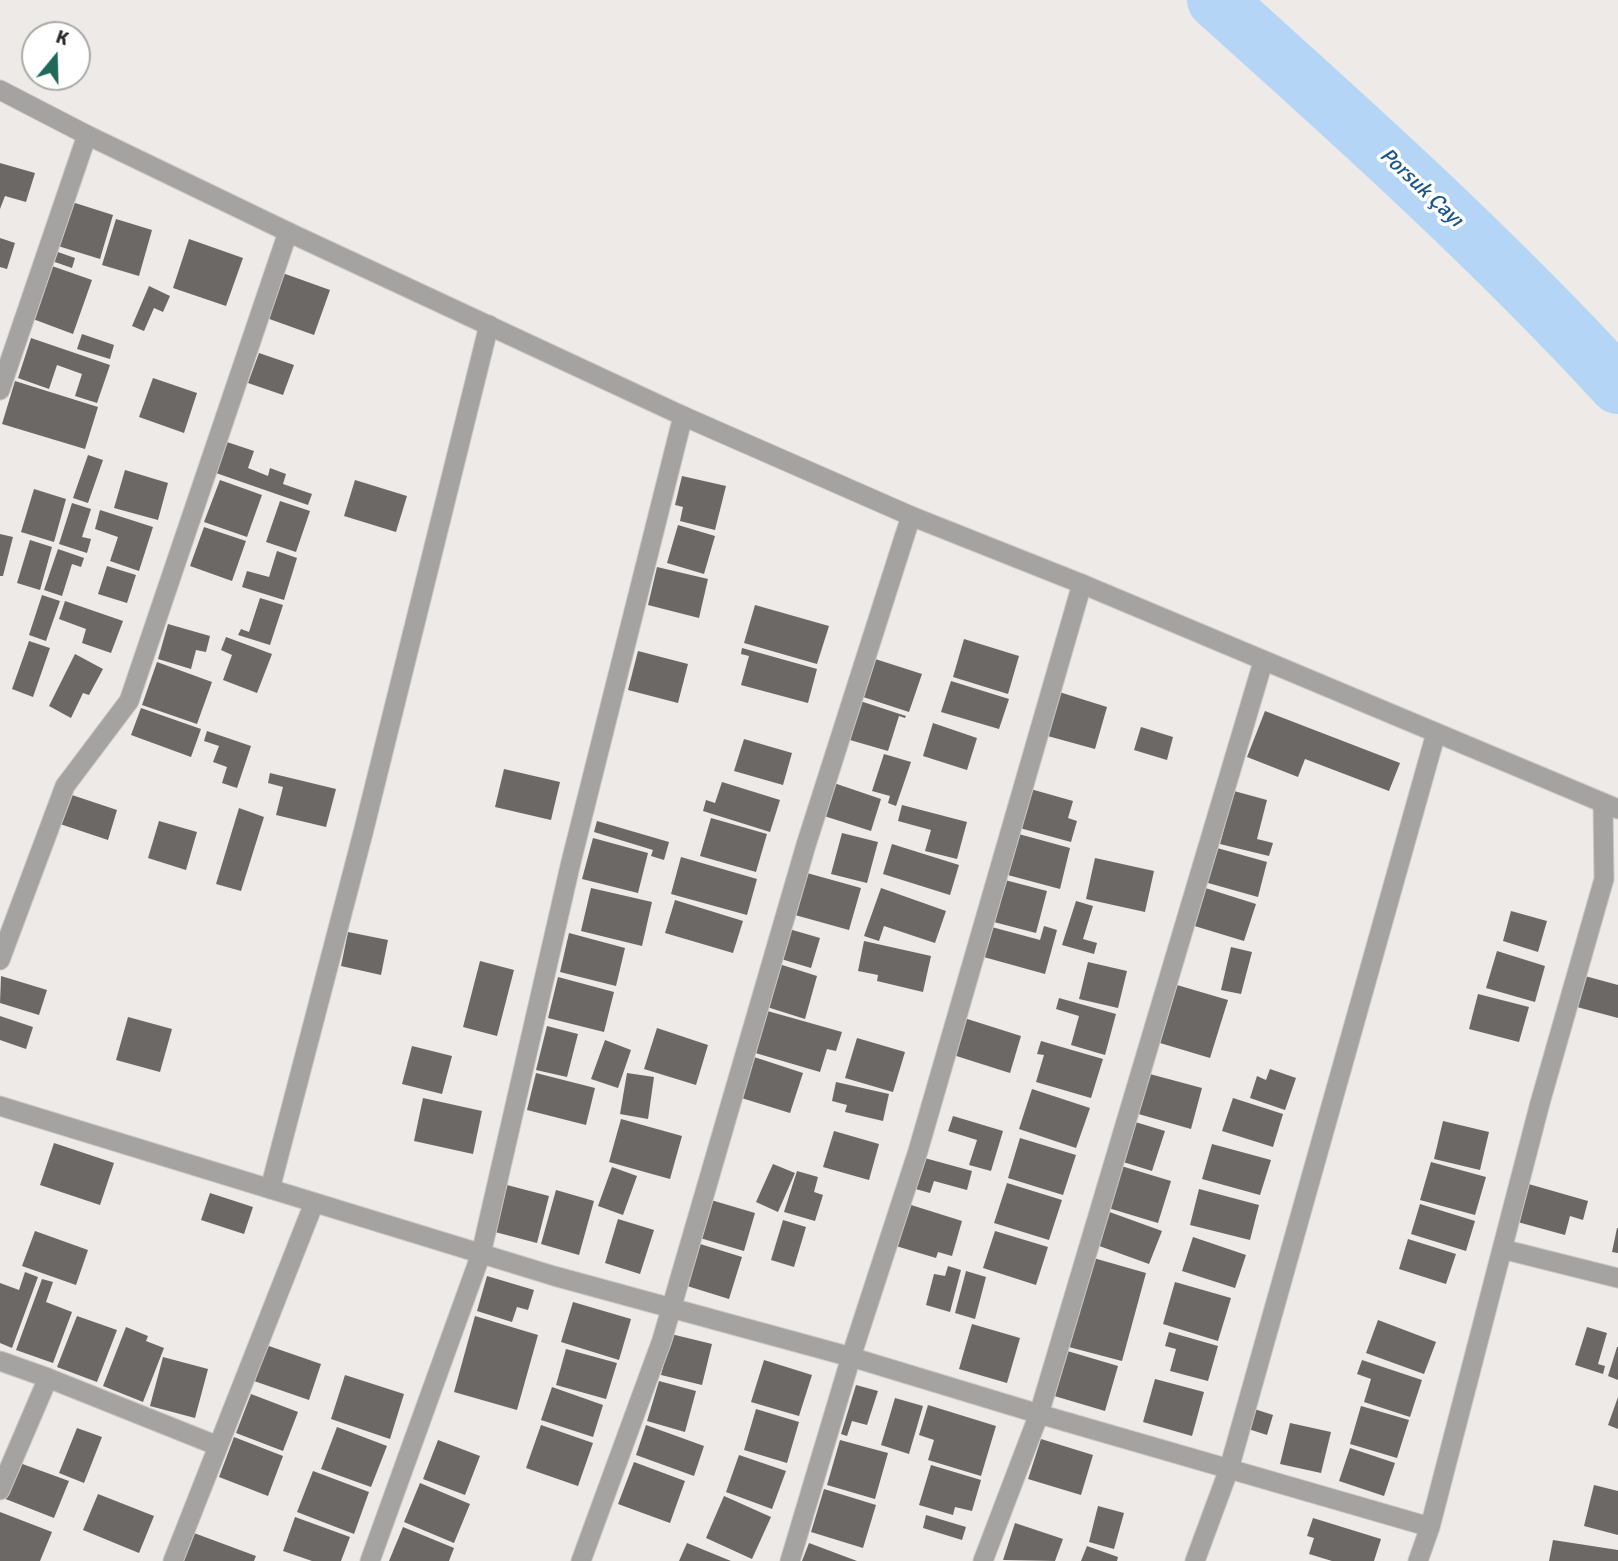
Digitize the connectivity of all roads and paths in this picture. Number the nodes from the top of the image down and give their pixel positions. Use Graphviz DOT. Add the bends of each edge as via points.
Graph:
graph roads {
  1 [pos="0,90"];
  2 [pos="87,135"];
  3 [pos="288,232"];
  4 [pos="489,325"];
  5 [pos="0,390"];
  6 [pos="683,416"];
  7 [pos="911,516"];
  8 [pos="1082,584"];
  9 [pos="1263,662"];
  10 [pos="1436,733"];
  11 [pos="1611,806"];
  12 [pos="0,960"];
  13 [pos="0,1106"];
  14 [pos="270,1189"];
  15 [pos="314,1203"];
  16 [pos="1502,1249"];
  17 [pos="481,1254"];
  18 [pos="1618,1278"];
  19 [pos="671,1308"];
  20 [pos="851,1357"];
  21 [pos="0,1361"];
  22 [pos="48,1378"];
  23 [pos="1039,1414"];
  24 [pos="218,1446"];
  25 [pos="1229,1469"];
  26 [pos="0,1490"];
  27 [pos="1430,1527"];
  28 [pos="173,1561"];
  29 [pos="370,1561"];
  30 [pos="581,1561"];
  31 [pos="790,1561"];
  32 [pos="983,1561"];
  33 [pos="1195,1561"];
  34 [pos="1418,1561"];
  1 -- 2 [label="street"];
  2 -- 3 [label="street"];
  2 -- 5 [label="street"];
  3 -- 4 [label="street"];
  3 -- 12 [label="street" via="129,701 65,786"];
  4 -- 6 [label="street"];
  4 -- 14 [label="street"];
  6 -- 7 [label="street"];
  6 -- 17 [label="street" via="571,862"];
  7 -- 8 [label="street"];
  7 -- 19 [label="street" via="806,845"];
  8 -- 9 [label="street"];
  8 -- 20 [label="street" via="918,1151"];
  9 -- 10 [label="street"];
  9 -- 23 [label="street"];
  10 -- 11 [label="street"];
  10 -- 25 [label="street"];
  11 -- 16 [label="street" via="1604,879"];
  13 -- 14 [label="street"];
  14 -- 15 [label="street"];
  15 -- 17 [label="street"];
  15 -- 24 [label="street"];
  16 -- 18 [label="street"];
  16 -- 27 [label="street"];
  17 -- 19 [label="street"];
  17 -- 29 [label="street"];
  19 -- 20 [label="street"];
  19 -- 30 [label="street"];
  20 -- 23 [label="street"];
  20 -- 31 [label="street"];
  21 -- 22 [label="street"];
  22 -- 24 [label="street"];
  22 -- 26 [label="street"];
  23 -- 25 [label="street"];
  23 -- 32 [label="street"];
  24 -- 28 [label="street"];
  25 -- 27 [label="street"];
  25 -- 33 [label="street"];
  27 -- 34 [label="street"];
}
